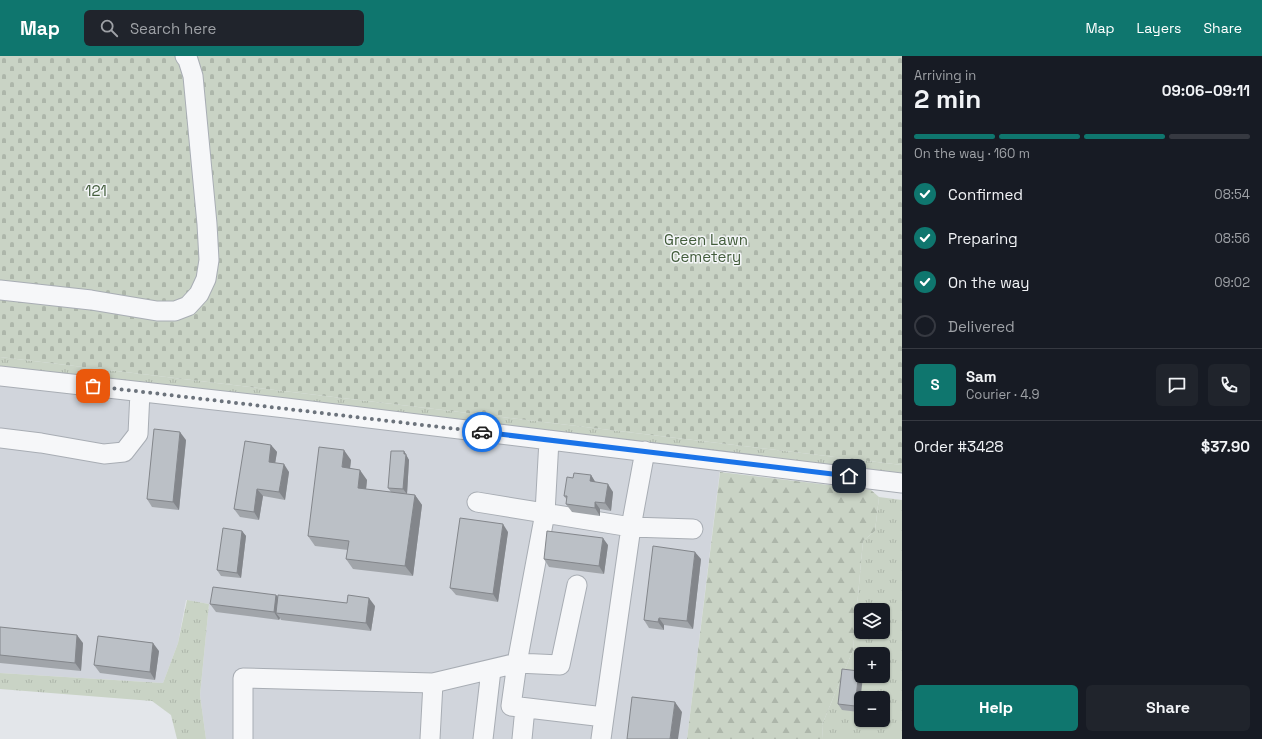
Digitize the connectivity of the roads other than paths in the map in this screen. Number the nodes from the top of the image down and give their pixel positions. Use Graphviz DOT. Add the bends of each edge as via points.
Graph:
graph roads {
  1 [pos="185,56"];
  2 [pos="0,290"];
  3 [pos="0,376"];
  4 [pos="140,392"];
  5 [pos="0,438"];
  6 [pos="549,440"];
  7 [pos="645,451"];
  8 [pos="902,483"];
  9 [pos="477,502"];
  10 [pos="545,513"];
  11 [pos="631,527"];
  12 [pos="693,528"];
  13 [pos="577,585"];
  14 [pos="518,663"];
  15 [pos="491,670"];
  16 [pos="433,683"];
  17 [pos="525,708"];
  18 [pos="604,717"];
  19 [pos="244,739"];
  20 [pos="430,739"];
  21 [pos="483,739"];
  22 [pos="522,739"];
  23 [pos="601,739"];
  1 -- 2 [label="street" via="193,76 207,224 209,260 206,279 199,294 188,306 175,311 157,311 91,300"];
  3 -- 4 [label="street"];
  4 -- 5 [label="street" via="138,434 124,452 104,454"];
  4 -- 6 [label="street"];
  6 -- 7 [label="street"];
  6 -- 10 [label="street"];
  7 -- 8 [label="street"];
  7 -- 11 [label="street"];
  9 -- 10 [label="street"];
  10 -- 11 [label="street"];
  10 -- 14 [label="street"];
  11 -- 12 [label="street"];
  11 -- 18 [label="street"];
  13 -- 14 [label="street" via="560,665"];
  14 -- 15 [label="street"];
  14 -- 17 [label="street" via="511,706"];
  15 -- 16 [label="street"];
  15 -- 21 [label="street"];
  16 -- 19 [label="street" via="243,678"];
  16 -- 20 [label="street"];
  17 -- 18 [label="street"];
  17 -- 22 [label="street"];
  18 -- 23 [label="street"];
}
